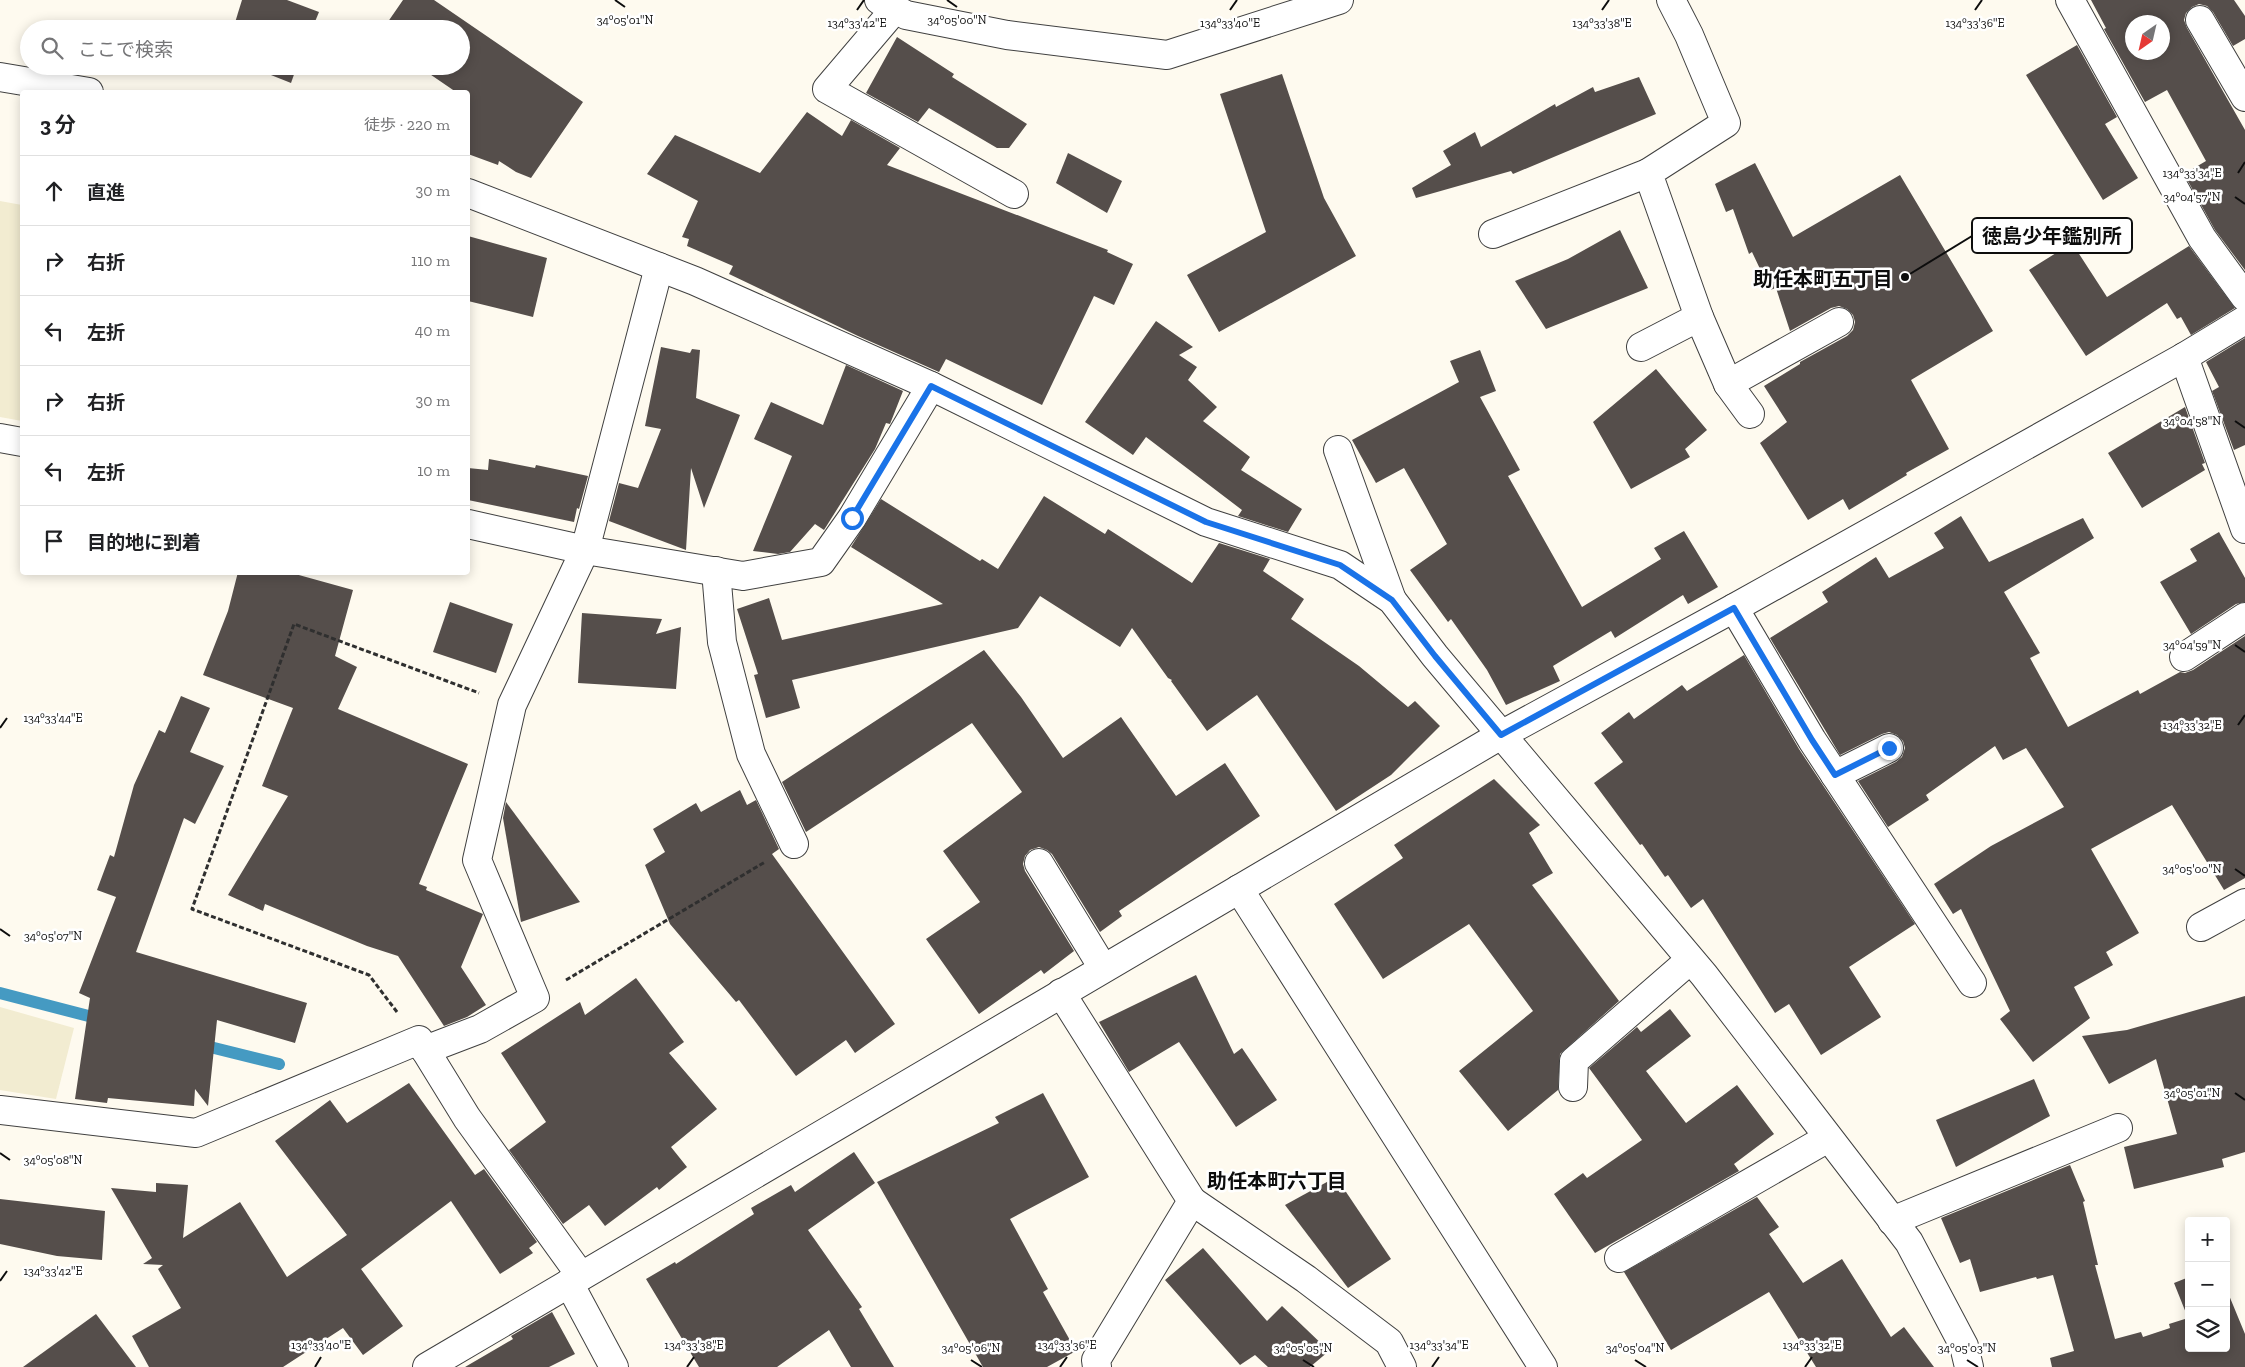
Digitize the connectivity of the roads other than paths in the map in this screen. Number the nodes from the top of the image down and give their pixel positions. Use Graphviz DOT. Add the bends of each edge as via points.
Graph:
graph roads {
  1 [pos="1338,0"];
  2 [pos="1671,0"];
  3 [pos="2070,0"];
  4 [pos="887,4"];
  5 [pos="2200,20"];
  6 [pos="0,77"];
  7 [pos="77,90"];
  8 [pos="2245,97"];
  9 [pos="1648,173"];
  10 [pos="470,193"];
  11 [pos="1014,194"];
  12 [pos="1493,234"];
  13 [pos="659,267"];
  14 [pos="2245,297"];
  15 [pos="1699,317"];
  16 [pos="2245,320"];
  17 [pos="1839,322"];
  18 [pos="1641,346"];
  19 [pos="2184,357"];
  20 [pos="1728,384"];
  21 [pos="931,386"];
  22 [pos="1750,414"];
  23 [pos="0,438"];
  24 [pos="20,442"];
  25 [pos="1338,450"];
  26 [pos="470,524"];
  27 [pos="2245,528"];
  28 [pos="585,550"];
  29 [pos="716,571"];
  30 [pos="1392,600"];
  31 [pos="1734,608"];
  32 [pos="2245,617"];
  33 [pos="2184,657"];
  34 [pos="1501,735"];
  35 [pos="1889,748"];
  36 [pos="1835,775"];
  37 [pos="794,844"];
  38 [pos="1039,863"];
  39 [pos="1239,889"];
  40 [pos="2245,903"];
  41 [pos="2201,927"];
  42 [pos="1690,960"];
  43 [pos="1103,968"];
  44 [pos="1972,983"];
  45 [pos="1061,993"];
  46 [pos="422,1045"];
  47 [pos="1574,1087"];
  48 [pos="0,1110"];
  49 [pos="2118,1128"];
  50 [pos="1828,1138"];
  51 [pos="1192,1201"];
  52 [pos="1892,1221"];
  53 [pos="1619,1258"];
  54 [pos="575,1280"];
  55 [pos="1093,1365"];
  56 [pos="427,1367"];
  57 [pos="614,1367"];
  58 [pos="1402,1367"];
  59 [pos="1542,1367"];
  60 [pos="1970,1367"];
  1 -- 4 [label="street" via="1167,55 1007,35 906,15"];
  2 -- 9 [label="street" via="1726,123"];
  3 -- 14 [label="street" via="2202,238"];
  4 -- 11 [label="street" via="827,89"];
  5 -- 8 [label="street"];
  6 -- 7 [label="street"];
  9 -- 12 [label="street"];
  9 -- 15 [label="street"];
  10 -- 13 [label="street"];
  13 -- 21 [label="street"];
  13 -- 28 [label="street"];
  15 -- 18 [label="street"];
  15 -- 20 [label="street"];
  16 -- 19 [label="street"];
  17 -- 20 [label="street"];
  19 -- 27 [label="street"];
  19 -- 31 [label="street"];
  20 -- 22 [label="street"];
  21 -- 29 [label="street" via="852,518 821,562 743,576"];
  21 -- 30 [label="street" via="1206,522 1340,565"];
  23 -- 24 [label="street"];
  25 -- 30 [label="street"];
  26 -- 28 [label="street"];
  28 -- 29 [label="street"];
  28 -- 46 [label="street" via="512,705 478,860 535,998 480,1029"];
  29 -- 37 [label="street" via="722,642 751,754"];
  30 -- 34 [label="street"];
  31 -- 34 [label="street"];
  31 -- 36 [label="street"];
  32 -- 33 [label="street"];
  34 -- 39 [label="street"];
  34 -- 42 [label="street"];
  35 -- 36 [label="street"];
  36 -- 44 [label="street"];
  38 -- 43 [label="street"];
  39 -- 43 [label="street"];
  39 -- 59 [label="street"];
  40 -- 41 [label="street"];
  42 -- 47 [label="street" via="1574,1060"];
  42 -- 50 [label="street"];
  43 -- 45 [label="street"];
  45 -- 51 [label="street"];
  45 -- 54 [label="street"];
  46 -- 48 [label="street" via="196,1134"];
  46 -- 54 [label="street"];
  49 -- 52 [label="street"];
  50 -- 52 [label="street"];
  50 -- 53 [label="street"];
  51 -- 55 [label="street"];
  51 -- 58 [label="street" via="1306,1279 1389,1342"];
  52 -- 60 [label="street" via="1909,1242 1964,1346"];
  54 -- 56 [label="street"];
  54 -- 57 [label="street"];
}
